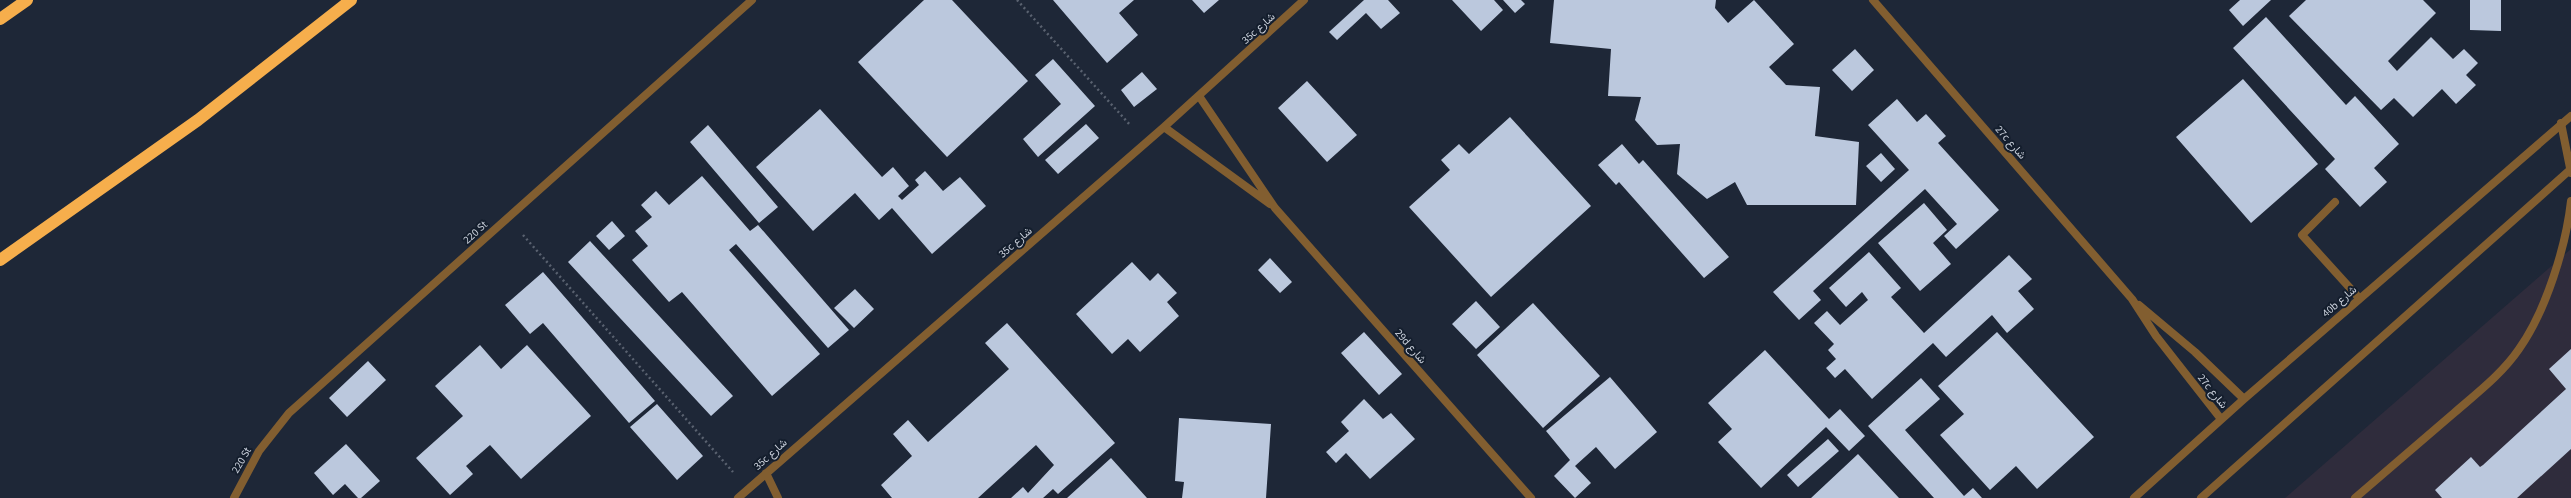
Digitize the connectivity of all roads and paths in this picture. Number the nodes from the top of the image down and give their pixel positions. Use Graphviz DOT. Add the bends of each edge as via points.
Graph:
graph roads {
  1 [pos="27,0"];
  2 [pos="351,0"];
  3 [pos="752,0"];
  4 [pos="1017,0"];
  5 [pos="1304,0"];
  6 [pos="1873,0"];
  7 [pos="0,19"];
  8 [pos="1199,96"];
  9 [pos="2571,111"];
  10 [pos="2571,116"];
  11 [pos="2561,124"];
  12 [pos="1164,127"];
  13 [pos="1146,143"];
  14 [pos="2571,169"];
  15 [pos="2571,173"];
  16 [pos="2571,201"];
  17 [pos="2335,202"];
  18 [pos="1275,208"];
  19 [pos="508,218"];
  20 [pos="0,260"];
  21 [pos="2359,298"];
  22 [pos="2132,299"];
  23 [pos="2244,399"];
  24 [pos="2221,419"];
  25 [pos="766,472"];
  26 [pos="748,489"];
  27 [pos="234,498"];
  28 [pos="738,498"];
  29 [pos="778,498"];
  30 [pos="1531,498"];
  31 [pos="2134,498"];
  32 [pos="2201,498"];
  33 [pos="2355,498"];
  1 -- 7 [label="highway"];
  2 -- 20 [label="highway" via="198,120"];
  3 -- 19 [label="street, 220 St"];
  4 -- 13 [label="path"];
  5 -- 8 [label="street, 35c شارع"];
  6 -- 22 [label="street, 27c شارع"];
  8 -- 12 [label="street, 35c شارع"];
  8 -- 18 [label="street, 29d شارع"];
  9 -- 11 [label="street, 40b شارع"];
  10 -- 11 [label="street, 40b شارع"];
  11 -- 14 [label="street"];
  11 -- 21 [label="street, 40b شارع"];
  12 -- 13 [label="street, 35c شارع"];
  12 -- 18 [label="street, 29d شارع"];
  13 -- 25 [label="street, 35c شارع"];
  14 -- 15 [label="street"];
  14 -- 32 [label="street"];
  16 -- 33 [label="street" via="2561,255 2519,350 2494,378"];
  17 -- 21 [label="street" via="2302,235"];
  18 -- 30 [label="street, 29d شارع"];
  19 -- 26 [label="path"];
  19 -- 27 [label="street, 220 St" via="288,413 259,451"];
  21 -- 23 [label="street, 40b شارع"];
  22 -- 23 [label="street, 27c شارع"];
  22 -- 24 [label="street, 27c شارع" via="2161,342"];
  23 -- 24 [label="street, 40b شارع"];
  24 -- 31 [label="street, 40b شارع"];
  25 -- 26 [label="street, 35c شارع"];
  25 -- 29 [label="street"];
  26 -- 28 [label="street, 35c شارع"];
}
